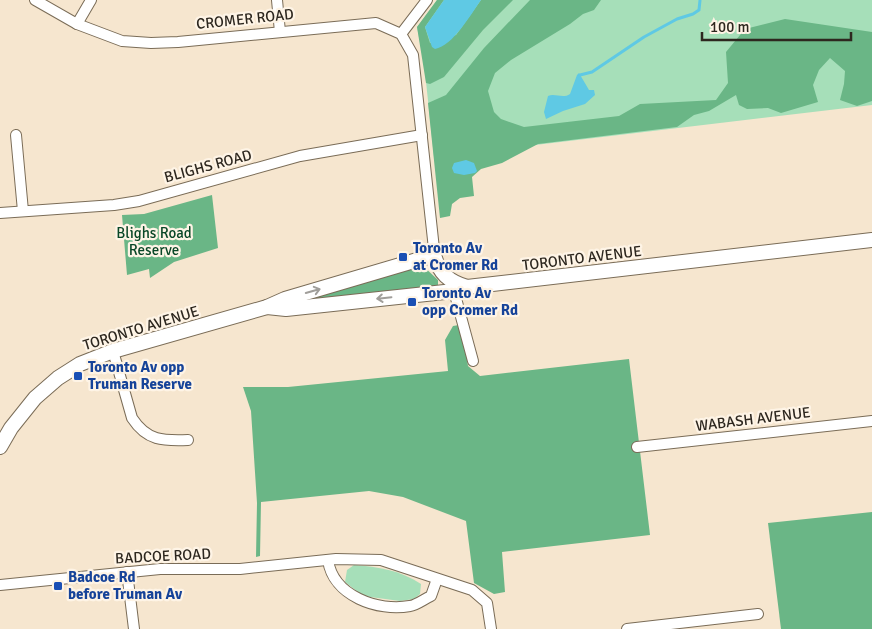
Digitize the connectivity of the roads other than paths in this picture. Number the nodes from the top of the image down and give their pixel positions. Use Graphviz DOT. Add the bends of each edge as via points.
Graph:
graph roads {
  1 [pos="35,0"];
  2 [pos="92,0"];
  3 [pos="277,0"];
  4 [pos="427,0"];
  5 [pos="77,24"];
  6 [pos="280,32"];
  7 [pos="402,34"];
  8 [pos="16,136"];
  9 [pos="422,136"];
  10 [pos="23,212"];
  11 [pos="0,214"];
  12 [pos="872,240"];
  13 [pos="434,255"];
  14 [pos="461,289"];
  15 [pos="267,307"];
  16 [pos="113,351"];
  17 [pos="472,361"];
  18 [pos="872,421"];
  19 [pos="188,440"];
  20 [pos="0,447"];
  21 [pos="637,448"];
  22 [pos="328,560"];
  23 [pos="127,572"];
  24 [pos="437,579"];
  25 [pos="0,585"];
  26 [pos="758,614"];
  27 [pos="134,629"];
  28 [pos="491,629"];
  29 [pos="627,629"];
  1 -- 5 [label="street, CROMER ROAD"];
  2 -- 5 [label="street"];
  3 -- 6 [label="street"];
  4 -- 7 [label="street"];
  5 -- 6 [label="street, CROMER ROAD" via="122,41 150,43"];
  6 -- 7 [label="street, CROMER ROAD" via="376,23"];
  7 -- 9 [label="street" via="413,55"];
  8 -- 10 [label="street"];
  9 -- 10 [label="street, BLIGHS ROAD" via="300,156 139,201"];
  9 -- 13 [label="street"];
  10 -- 11 [label="street, BLIGHS ROAD"];
  12 -- 14 [label="street, TORONTO AVENUE"];
  13 -- 14 [label="street" via="439,268"];
  15 -- 13 [label="street, TORONTO AVENUE, one-way"];
  14 -- 15 [label="street, TORONTO AVENUE, one-way" via="286,309"];
  14 -- 17 [label="street"];
  15 -- 16 [label="street, TORONTO AVENUE"];
  16 -- 19 [label="street" via="132,418 138,426 150,436 167,441"];
  16 -- 20 [label="street, TORONTO AVENUE" via="74,367 45,388 16,420"];
  18 -- 21 [label="street, WABASH AVENUE"];
  22 -- 23 [label="street, BADCOE ROAD" via="240,568"];
  22 -- 24 [label="street, BADCOE ROAD" via="381,560"];
  22 -- 24 [label="street" via="337,580 353,597 379,606 411,606 430,596"];
  23 -- 25 [label="street, BADCOE ROAD"];
  23 -- 27 [label="street"];
  24 -- 28 [label="street, BADCOE ROAD" via="472,590 487,603"];
  26 -- 29 [label="street"];
}
